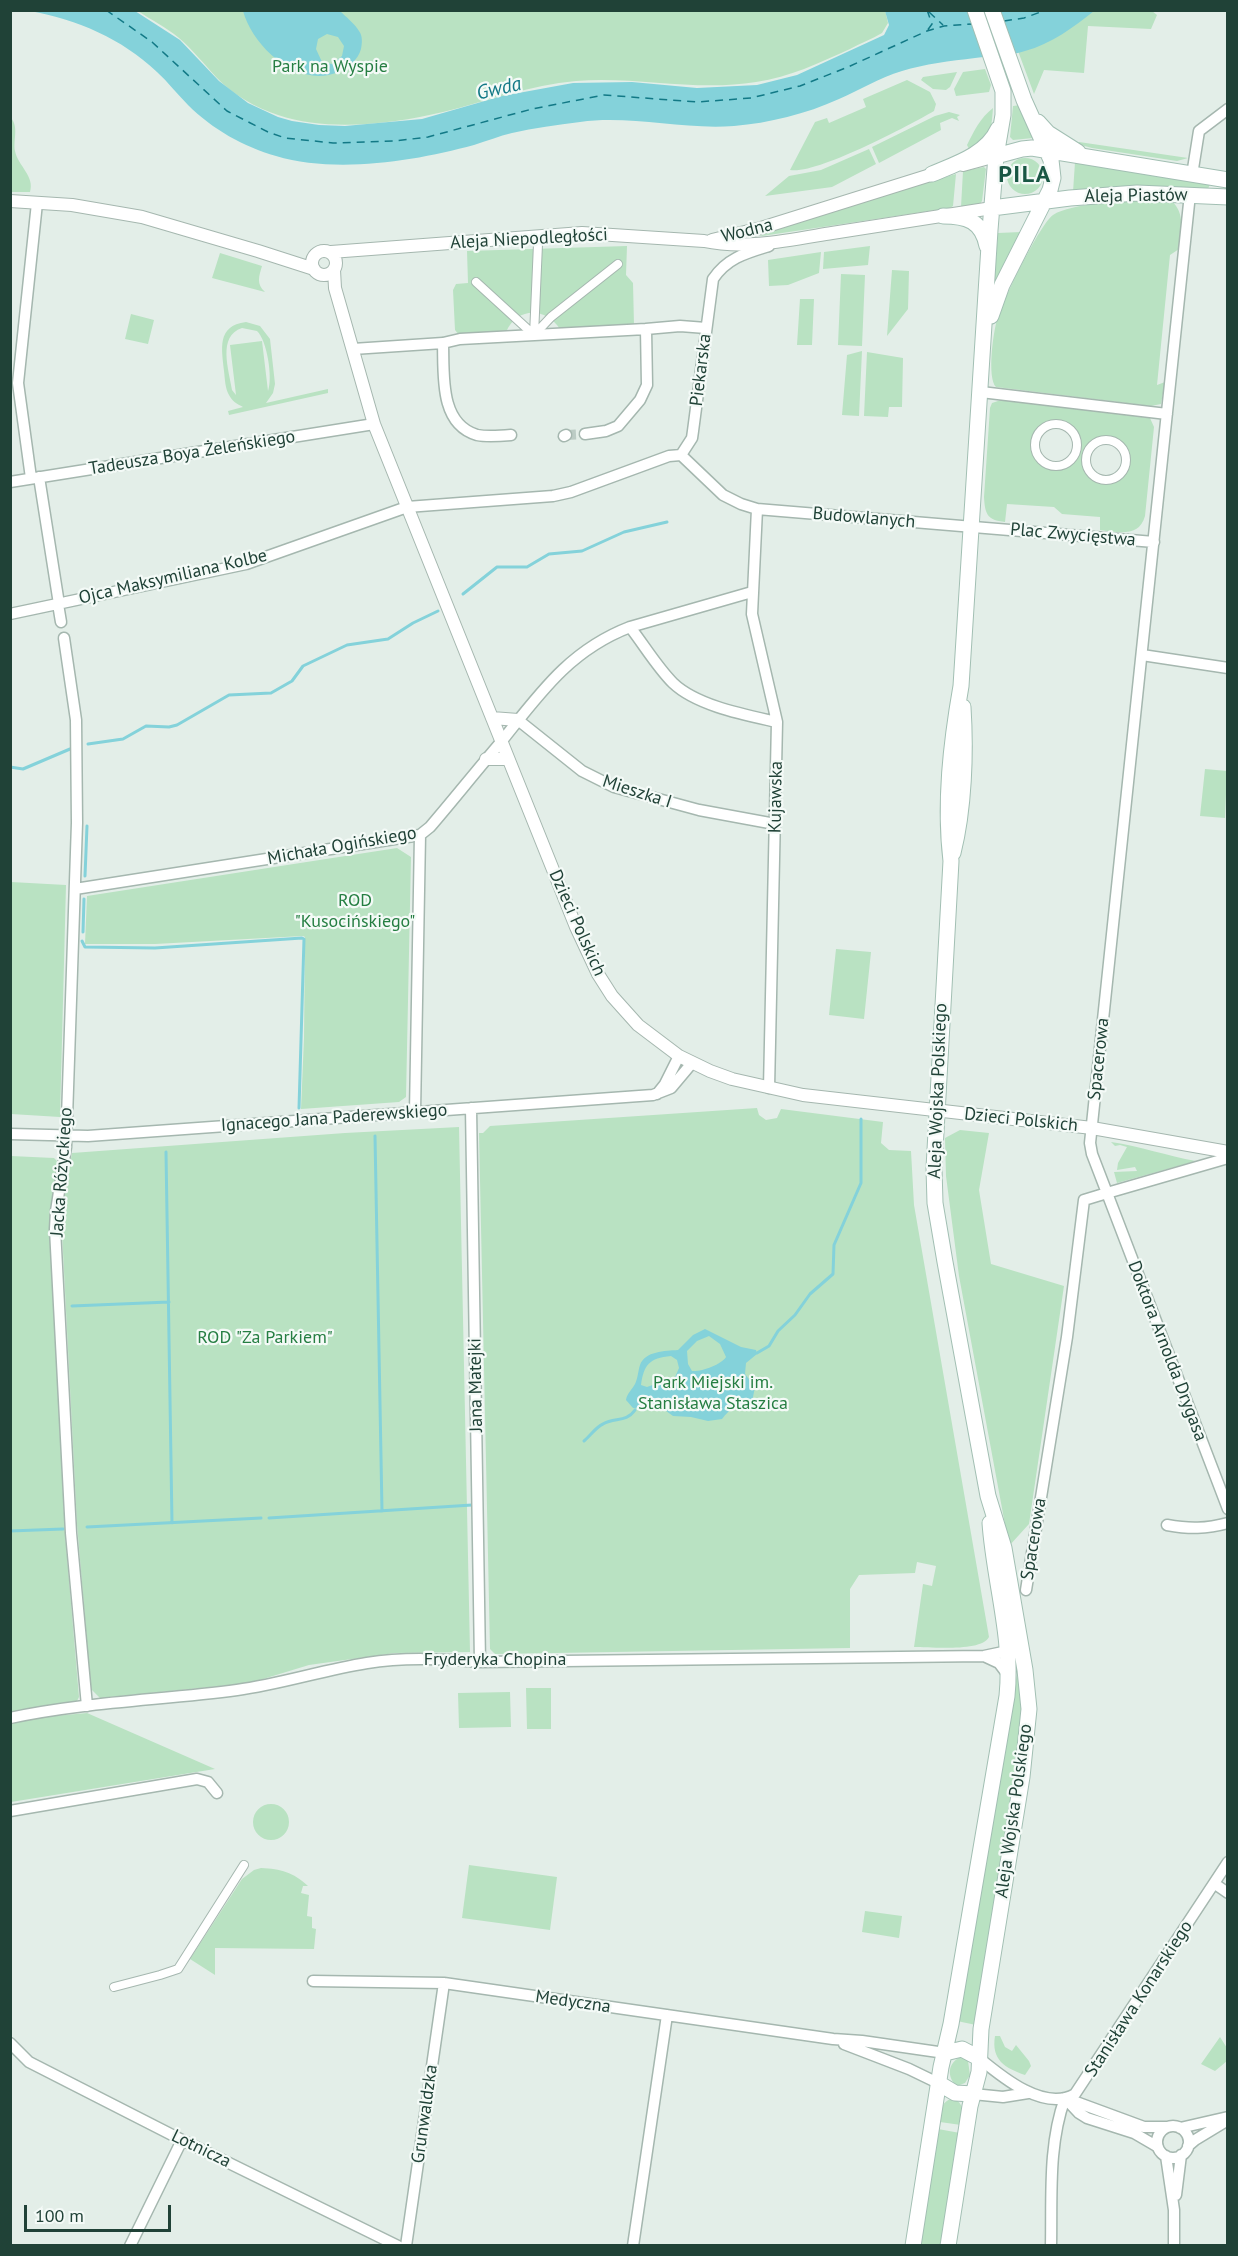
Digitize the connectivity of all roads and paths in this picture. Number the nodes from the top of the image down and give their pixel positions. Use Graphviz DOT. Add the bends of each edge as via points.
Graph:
graph roads {
  1 [pos="975,10"];
  2 [pos="992,10"];
  3 [pos="1028,108"];
  4 [pos="1227,109"];
  5 [pos="1003,114"];
  6 [pos="1047,151"];
  7 [pos="996,156"];
  8 [pos="1092,158"];
  9 [pos="932,174"];
  10 [pos="1192,175"];
  11 [pos="1227,180"];
  12 [pos="1190,194"];
  13 [pos="1089,196"];
  14 [pos="1227,197"];
  15 [pos="10,201"];
  16 [pos="1044,201"];
  17 [pos="37,202"];
  18 [pos="992,208"];
  19 [pos="943,216"];
  20 [pos="760,228"];
  21 [pos="1025,237"];
  22 [pos="792,239"];
  23 [pos="705,241"];
  24 [pos="763,243"];
  25 [pos="538,244"];
  26 [pos="988,255"];
  27 [pos="277,256"];
  28 [pos="618,264"];
  29 [pos="328,266"];
  30 [pos="476,282"];
  31 [pos="706,328"];
  32 [pos="646,329"];
  33 [pos="534,335"];
  34 [pos="984,339"];
  35 [pos="443,343"];
  36 [pos="353,349"];
  37 [pos="14,383"];
  38 [pos="981,393"];
  39 [pos="1167,414"];
  40 [pos="374,424"];
  41 [pos="585,434"];
  42 [pos="510,435"];
  43 [pos="1077,447"];
  44 [pos="1124,452"];
  45 [pos="681,455"];
  46 [pos="35,478"];
  47 [pos="10,482"];
  48 [pos="407,507"];
  49 [pos="757,509"];
  50 [pos="972,526"];
  51 [pos="1154,542"];
  52 [pos="752,592"];
  53 [pos="58,604"];
  54 [pos="10,614"];
  55 [pos="61,622"];
  56 [pos="630,627"];
  57 [pos="64,638"];
  58 [pos="1142,655"];
  59 [pos="1227,668"];
  60 [pos="492,718"];
  61 [pos="518,720"];
  62 [pos="777,722"];
  63 [pos="501,741"];
  64 [pos="486,759"];
  65 [pos="508,759"];
  66 [pos="775,824"];
  67 [pos="420,835"];
  68 [pos="75,888"];
  69 [pos="679,1056"];
  70 [pos="692,1063"];
  71 [pos="769,1088"];
  72 [pos="657,1094"];
  73 [pos="471,1108"];
  74 [pos="935,1111"];
  75 [pos="415,1112"];
  76 [pos="1092,1128"];
  77 [pos="10,1134"];
  78 [pos="66,1137"];
  79 [pos="1227,1152"];
  80 [pos="1227,1158"];
  81 [pos="1107,1193"];
  82 [pos="988,1496"];
  83 [pos="1227,1509"];
  84 [pos="1227,1523"];
  85 [pos="1167,1525"];
  86 [pos="1026,1590"];
  87 [pos="1008,1652"];
  88 [pos="984,1656"];
  89 [pos="480,1662"];
  90 [pos="1025,1670"];
  91 [pos="1008,1676"];
  92 [pos="87,1706"];
  93 [pos="10,1718"];
  94 [pos="217,1793"];
  95 [pos="10,1811"];
  96 [pos="1227,1862"];
  97 [pos="244,1865"];
  98 [pos="1215,1884"];
  99 [pos="1227,1893"];
  100 [pos="313,1981"];
  101 [pos="444,1983"];
  102 [pos="114,1986"];
  103 [pos="667,2015"];
  104 [pos="833,2040"];
  105 [pos="10,2043"];
  106 [pos="10,2052"];
  107 [pos="945,2053"];
  108 [pos="22,2057"];
  109 [pos="979,2058"];
  110 [pos="940,2084"];
  111 [pos="1028,2093"];
  112 [pos="973,2094"];
  113 [pos="1065,2098"];
  114 [pos="1227,2119"];
  115 [pos="1167,2127"];
  116 [pos="1180,2128"];
  117 [pos="182,2140"];
  118 [pos="1158,2146"];
  119 [pos="1185,2151"];
  120 [pos="1166,2156"];
  121 [pos="1174,2210"];
  122 [pos="634,2243"];
  123 [pos="130,2246"];
  124 [pos="398,2246"];
  125 [pos="406,2246"];
  126 [pos="913,2246"];
  127 [pos="948,2246"];
  128 [pos="1051,2246"];
  129 [pos="1174,2246"];
  1 -- 5 [label="main road" via="1003,91"];
  2 -- 3 [label="main road"];
  3 -- 6 [label="main road"];
  3 -- 8 [label="main road" via="1048,133"];
  4 -- 10 [label="street" via="1199,131"];
  5 -- 7 [label="main road"];
  5 -- 9 [label="main road" via="986,147"];
  6 -- 7 [label="main road, Aleja Piastów" via="1022,148"];
  6 -- 8 [label="main road, Aleja Piastów"];
  6 -- 16 [label="main road" via="1053,178"];
  7 -- 9 [label="street, Wodna"];
  7 -- 18 [label="main road"];
  8 -- 10 [label="main road, Aleja Piastów"];
  9 -- 20 [label="street, Wodna"];
  10 -- 11 [label="main road, Aleja Piastów"];
  12 -- 13 [label="main road, Aleja Piastów"];
  12 -- 14 [label="main road, Aleja Piastów"];
  12 -- 39 [label="street, Plac Zwycięstwa"];
  13 -- 16 [label="main road, Aleja Piastów"];
  13 -- 21 [label="main road" via="1052,209"];
  15 -- 17 [label="street, Aleja Niepodległości"];
  16 -- 18 [label="main road, Aleja Piastów"];
  16 -- 21 [label="main road"];
  17 -- 27 [label="street, Aleja Niepodległości" via="142,217"];
  17 -- 37 [label="street"];
  18 -- 19 [label="street, Wodna"];
  18 -- 26 [label="main road"];
  19 -- 22 [label="street, Wodna"];
  19 -- 26 [label="main road" via="978,225 985,236"];
  20 -- 23 [label="street, Wodna"];
  20 -- 24 [label="street" via="752,236"];
  21 -- 34 [label="main road" via="1002,285"];
  22 -- 24 [label="street, Wodna"];
  22 -- 31 [label="street, Piekarska" via="742,254 718,270 710,287"];
  23 -- 24 [label="street, Wodna"];
  23 -- 29 [label="street, Aleja Niepodległości" via="582,233 353,251"];
  25 -- 33 [label="street"];
  26 -- 34 [label="main road"];
  27 -- 29 [label="street, Aleja Niepodległości"];
  27 -- 29 [label="street, Aleja Niepodległości" via="314,255 312,262"];
  28 -- 33 [label="street" via="550,317"];
  29 -- 36 [label="street, Dzieci Polskich"];
  30 -- 33 [label="street"];
  31 -- 32 [label="street"];
  31 -- 45 [label="street, Piekarska" via="692,438"];
  32 -- 33 [label="street"];
  32 -- 41 [label="street" via="647,385 640,400 618,426"];
  33 -- 35 [label="street"];
  34 -- 38 [label="main road"];
  35 -- 36 [label="street"];
  35 -- 42 [label="street" via="444,386 451,413 461,426 476,434"];
  36 -- 40 [label="street, Dzieci Polskich"];
  37 -- 46 [label="street"];
  38 -- 39 [label="street"];
  38 -- 50 [label="main road, Aleja Wojska Polskiego"];
  39 -- 51 [label="street, Plac Zwycięstwa"];
  40 -- 46 [label="street, Tadeusza Boya Żeleńskiego"];
  40 -- 48 [label="street, Dzieci Polskich"];
  43 -- 43 [label="street" via="1069,462 1053,466 1040,458 1035,443 1041,431 1057,425 1071,431"];
  44 -- 44 [label="street" via="1124,467 1112,479 1097,478 1087,467 1088,452 1098,442 1114,442"];
  45 -- 48 [label="street, Ojca Maksymiliana Kolbe" via="553,496"];
  45 -- 49 [label="street" via="723,495"];
  46 -- 47 [label="street, Tadeusza Boya Żeleńskiego"];
  46 -- 53 [label="street"];
  48 -- 53 [label="street, Ojca Maksymiliana Kolbe" via="246,564"];
  48 -- 60 [label="street, Dzieci Polskich"];
  49 -- 50 [label="street, Budowlanych"];
  49 -- 52 [label="street, Kujawska"];
  50 -- 51 [label="street, Plac Zwycięstwa"];
  50 -- 74 [label="main road, Aleja Wojska Polskiego" via="961,686 962,774 958,832 951,861"];
  51 -- 58 [label="street, Spacerowa"];
  52 -- 56 [label="street, Michała Ogińskiego"];
  52 -- 62 [label="street, Kujawska" via="752,614"];
  53 -- 54 [label="street, Ojca Maksymiliana Kolbe"];
  53 -- 55 [label="street"];
  56 -- 61 [label="street, Michała Ogińskiego" via="567,664"];
  56 -- 62 [label="street" via="681,690 703,701"];
  57 -- 68 [label="street, Jacka Różyckiego" via="78,753"];
  58 -- 59 [label="street"];
  58 -- 76 [label="street, Spacerowa"];
  60 -- 61 [label="street"];
  60 -- 63 [label="street, Dzieci Polskich"];
  61 -- 63 [label="street, Michała Ogińskiego"];
  61 -- 66 [label="street, Mieszka I" via="582,771 614,787 699,810"];
  62 -- 66 [label="street, Kujawska"];
  63 -- 64 [label="street, Michała Ogińskiego"];
  63 -- 65 [label="street, Dzieci Polskich"];
  64 -- 65 [label="street"];
  64 -- 67 [label="street, Michała Ogińskiego"];
  65 -- 69 [label="street, Dzieci Polskich" via="583,946 598,974 620,1006"];
  66 -- 71 [label="street, Kujawska"];
  67 -- 68 [label="street, Michała Ogińskiego"];
  67 -- 75 [label="street"];
  68 -- 78 [label="street, Jacka Różyckiego"];
  69 -- 70 [label="street, Dzieci Polskich"];
  69 -- 72 [label="street"];
  70 -- 71 [label="street, Dzieci Polskich"];
  70 -- 72 [label="street" via="674,1086"];
  71 -- 74 [label="street, Dzieci Polskich"];
  72 -- 73 [label="street, Ignacego Jana Paderewskiego"];
  73 -- 75 [label="street, Ignacego Jana Paderewskiego"];
  73 -- 89 [label="street, Jana Matejki"];
  74 -- 76 [label="street, Dzieci Polskich"];
  74 -- 82 [label="main road, Aleja Wojska Polskiego" via="933,1168 939,1226"];
  75 -- 78 [label="street, Ignacego Jana Paderewskiego"];
  76 -- 79 [label="street, Dzieci Polskich"];
  76 -- 81 [label="street, Spacerowa" via="1092,1154"];
  77 -- 78 [label="street, Ignacego Jana Paderewskiego"];
  78 -- 92 [label="street, Jacka Różyckiego" via="56,1229 70,1522"];
  80 -- 81 [label="street"];
  81 -- 83 [label="street, Doktora Arnolda Drygasa"];
  81 -- 86 [label="street, Spacerowa" via="1084,1200 1067,1337"];
  82 -- 87 [label="main road, Aleja Wojska Polskiego" via="992,1551"];
  82 -- 90 [label="main road, Aleja Wojska Polskiego" via="1004,1548"];
  84 -- 85 [label="street" via="1190,1529"];
  87 -- 88 [label="street, Fryderyka Chopina"];
  87 -- 90 [label="street"];
  87 -- 91 [label="main road, Aleja Wojska Polskiego"];
  88 -- 89 [label="street, Fryderyka Chopina"];
  88 -- 91 [label="street" via="999,1663"];
  89 -- 92 [label="street, Fryderyka Chopina" via="368,1662 251,1688"];
  90 -- 109 [label="main road, Aleja Wojska Polskiego" via="1029,1709 1026,1749 988,1977"];
  91 -- 107 [label="main road, Aleja Wojska Polskiego"];
  92 -- 93 [label="street, Fryderyka Chopina"];
  94 -- 95 [label="street" via="208,1782 197,1779"];
  96 -- 98 [label="street, Stanisława Konarskiego"];
  97 -- 102 [label="street" via="178,1969"];
  98 -- 99 [label="street"];
  98 -- 113 [label="street, Stanisława Konarskiego" via="1085,2081 1075,2094"];
  100 -- 101 [label="street, Medyczna"];
  101 -- 103 [label="street, Medyczna"];
  101 -- 125 [label="street, Grunwaldzka"];
  103 -- 104 [label="street, Medyczna"];
  103 -- 122 [label="street"];
  104 -- 107 [label="street, Medyczna"];
  104 -- 110 [label="street, Medyczna"];
  105 -- 108 [label="street, Lotnicza"];
  106 -- 108 [label="street"];
  107 -- 109 [label="main road" via="962,2049"];
  107 -- 110 [label="main road"];
  108 -- 117 [label="street, Lotnicza"];
  109 -- 111 [label="street"];
  109 -- 112 [label="main road"];
  110 -- 112 [label="main road" via="955,2093"];
  110 -- 126 [label="main road"];
  111 -- 112 [label="street" via="1003,2097"];
  111 -- 113 [label="street"];
  112 -- 127 [label="main road"];
  113 -- 115 [label="street" via="1144,2127"];
  113 -- 118 [label="street" via="1087,2118 1134,2133"];
  113 -- 128 [label="street" via="1053,2140"];
  114 -- 116 [label="street"];
  114 -- 119 [label="street"];
  115 -- 116 [label="street"];
  115 -- 118 [label="street" via="1158,2137"];
  116 -- 119 [label="street" via="1187,2134"];
  117 -- 123 [label="street"];
  117 -- 124 [label="street, Lotnicza"];
  118 -- 120 [label="street"];
  119 -- 120 [label="street" via="1174,2157"];
  119 -- 121 [label="street"];
  120 -- 121 [label="street"];
  121 -- 129 [label="street"];
}
